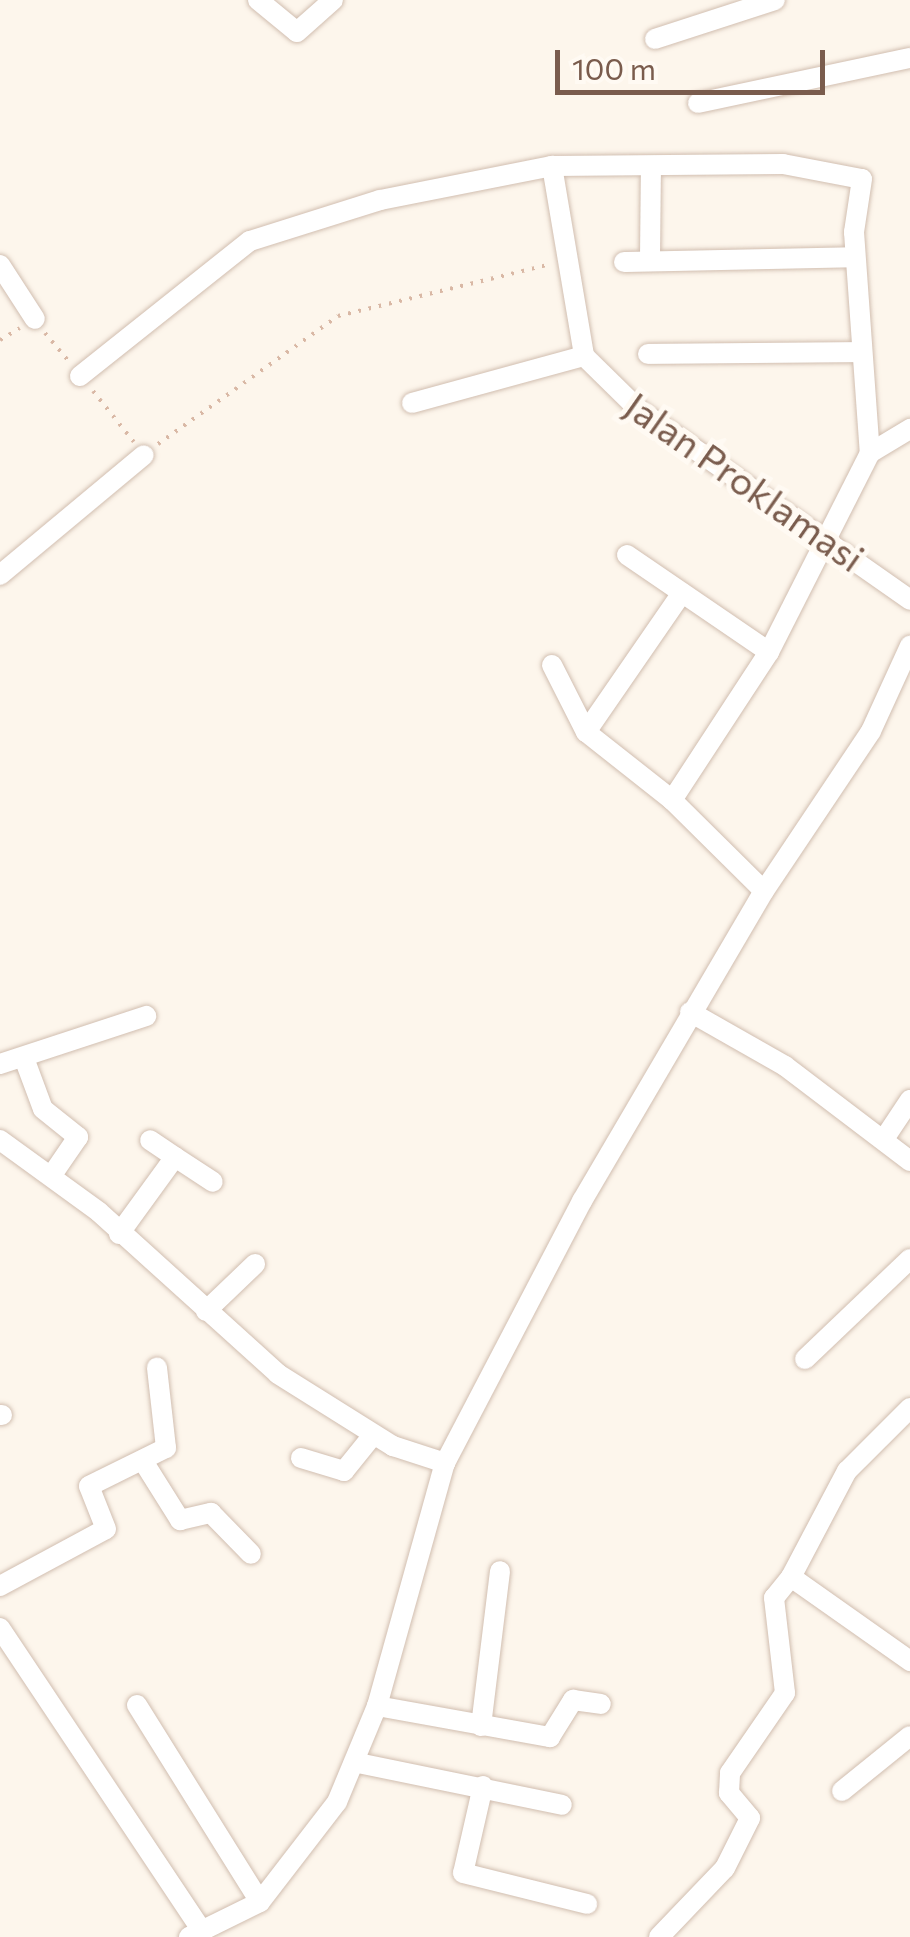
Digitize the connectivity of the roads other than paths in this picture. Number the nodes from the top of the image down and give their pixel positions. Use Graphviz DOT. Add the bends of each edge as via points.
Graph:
graph roads {
  1 [pos="258,0"];
  2 [pos="333,0"];
  3 [pos="775,0"];
  4 [pos="655,39"];
  5 [pos="910,58"];
  6 [pos="698,104"];
  7 [pos="552,166"];
  8 [pos="651,166"];
  9 [pos="855,257"];
  10 [pos="650,258"];
  11 [pos="624,262"];
  12 [pos="0,266"];
  13 [pos="35,319"];
  14 [pos="859,352"];
  15 [pos="648,354"];
  16 [pos="584,356"];
  17 [pos="80,376"];
  18 [pos="412,403"];
  19 [pos="910,429"];
  20 [pos="870,453"];
  21 [pos="144,455"];
  22 [pos="829,540"];
  23 [pos="627,555"];
  24 [pos="0,575"];
  25 [pos="682,592"];
  26 [pos="910,600"];
  27 [pos="910,646"];
  28 [pos="769,652"];
  29 [pos="552,666"];
  30 [pos="586,732"];
  31 [pos="672,800"];
  32 [pos="764,891"];
  33 [pos="690,1012"];
  34 [pos="146,1016"];
  35 [pos="24,1058"];
  36 [pos="0,1064"];
  37 [pos="910,1100"];
  38 [pos="884,1139"];
  39 [pos="0,1140"];
  40 [pos="150,1140"];
  41 [pos="176,1158"];
  42 [pos="910,1161"];
  43 [pos="52,1175"];
  44 [pos="213,1182"];
  45 [pos="119,1234"];
  46 [pos="910,1259"];
  47 [pos="255,1264"];
  48 [pos="206,1311"];
  49 [pos="805,1360"];
  50 [pos="157,1368"];
  51 [pos="910,1408"];
  52 [pos="372,1435"];
  53 [pos="301,1458"];
  54 [pos="144,1461"];
  55 [pos="445,1464"];
  56 [pos="251,1554"];
  57 [pos="500,1572"];
  58 [pos="790,1577"];
  59 [pos="0,1586"];
  60 [pos="0,1628"];
  61 [pos="910,1661"];
  62 [pos="138,1704"];
  63 [pos="601,1704"];
  64 [pos="377,1706"];
  65 [pos="481,1726"];
  66 [pos="910,1736"];
  67 [pos="358,1763"];
  68 [pos="483,1786"];
  69 [pos="842,1791"];
  70 [pos="562,1805"];
  71 [pos="260,1902"];
  72 [pos="587,1904"];
  73 [pos="196,1934"];
  74 [pos="659,1937"];
  1 -- 2 [label="street" via="297,32"];
  3 -- 4 [label="street"];
  5 -- 6 [label="street"];
  7 -- 8 [label="street"];
  7 -- 16 [label="street"];
  7 -- 17 [label="street" via="380,200 250,242"];
  8 -- 9 [label="street" via="782,164 862,179"];
  8 -- 10 [label="street"];
  9 -- 10 [label="street"];
  9 -- 14 [label="street"];
  10 -- 11 [label="street"];
  12 -- 13 [label="street"];
  14 -- 15 [label="street"];
  14 -- 20 [label="street"];
  16 -- 18 [label="street"];
  16 -- 22 [label="street, Jalan Proklamasi" via="640,410"];
  19 -- 20 [label="street"];
  20 -- 22 [label="street"];
  21 -- 24 [label="street"];
  22 -- 26 [label="street, Jalan Proklamasi"];
  22 -- 28 [label="street"];
  23 -- 25 [label="street"];
  25 -- 28 [label="street"];
  25 -- 30 [label="street"];
  27 -- 32 [label="street" via="871,732"];
  28 -- 31 [label="street"];
  29 -- 30 [label="street"];
  30 -- 31 [label="street"];
  31 -- 32 [label="street"];
  32 -- 33 [label="street"];
  33 -- 38 [label="street"];
  33 -- 55 [label="street"];
  34 -- 35 [label="street"];
  35 -- 36 [label="street"];
  35 -- 43 [label="street" via="43,1109 78,1136"];
  37 -- 38 [label="street"];
  38 -- 42 [label="street"];
  39 -- 43 [label="street"];
  40 -- 41 [label="street"];
  41 -- 44 [label="street"];
  41 -- 45 [label="street"];
  43 -- 45 [label="street"];
  45 -- 48 [label="street"];
  46 -- 49 [label="street"];
  47 -- 48 [label="street"];
  48 -- 52 [label="street" via="278,1374"];
  50 -- 54 [label="street" via="167,1442"];
  51 -- 58 [label="street" via="847,1471"];
  52 -- 53 [label="street" via="344,1471"];
  52 -- 55 [label="street"];
  54 -- 56 [label="street" via="180,1520 211,1513"];
  54 -- 59 [label="street" via="89,1486 106,1529"];
  55 -- 64 [label="street"];
  57 -- 65 [label="street"];
  58 -- 61 [label="street"];
  58 -- 74 [label="street" via="774,1598 785,1693 730,1773 729,1793 750,1818 724,1868"];
  60 -- 73 [label="street"];
  62 -- 71 [label="street"];
  63 -- 65 [label="street" via="572,1700 550,1736"];
  64 -- 65 [label="street"];
  64 -- 67 [label="street"];
  66 -- 69 [label="street"];
  67 -- 68 [label="street"];
  67 -- 71 [label="street" via="312,1842"];
  68 -- 70 [label="street"];
  68 -- 72 [label="street" via="463,1873"];
  71 -- 73 [label="street"];
}
